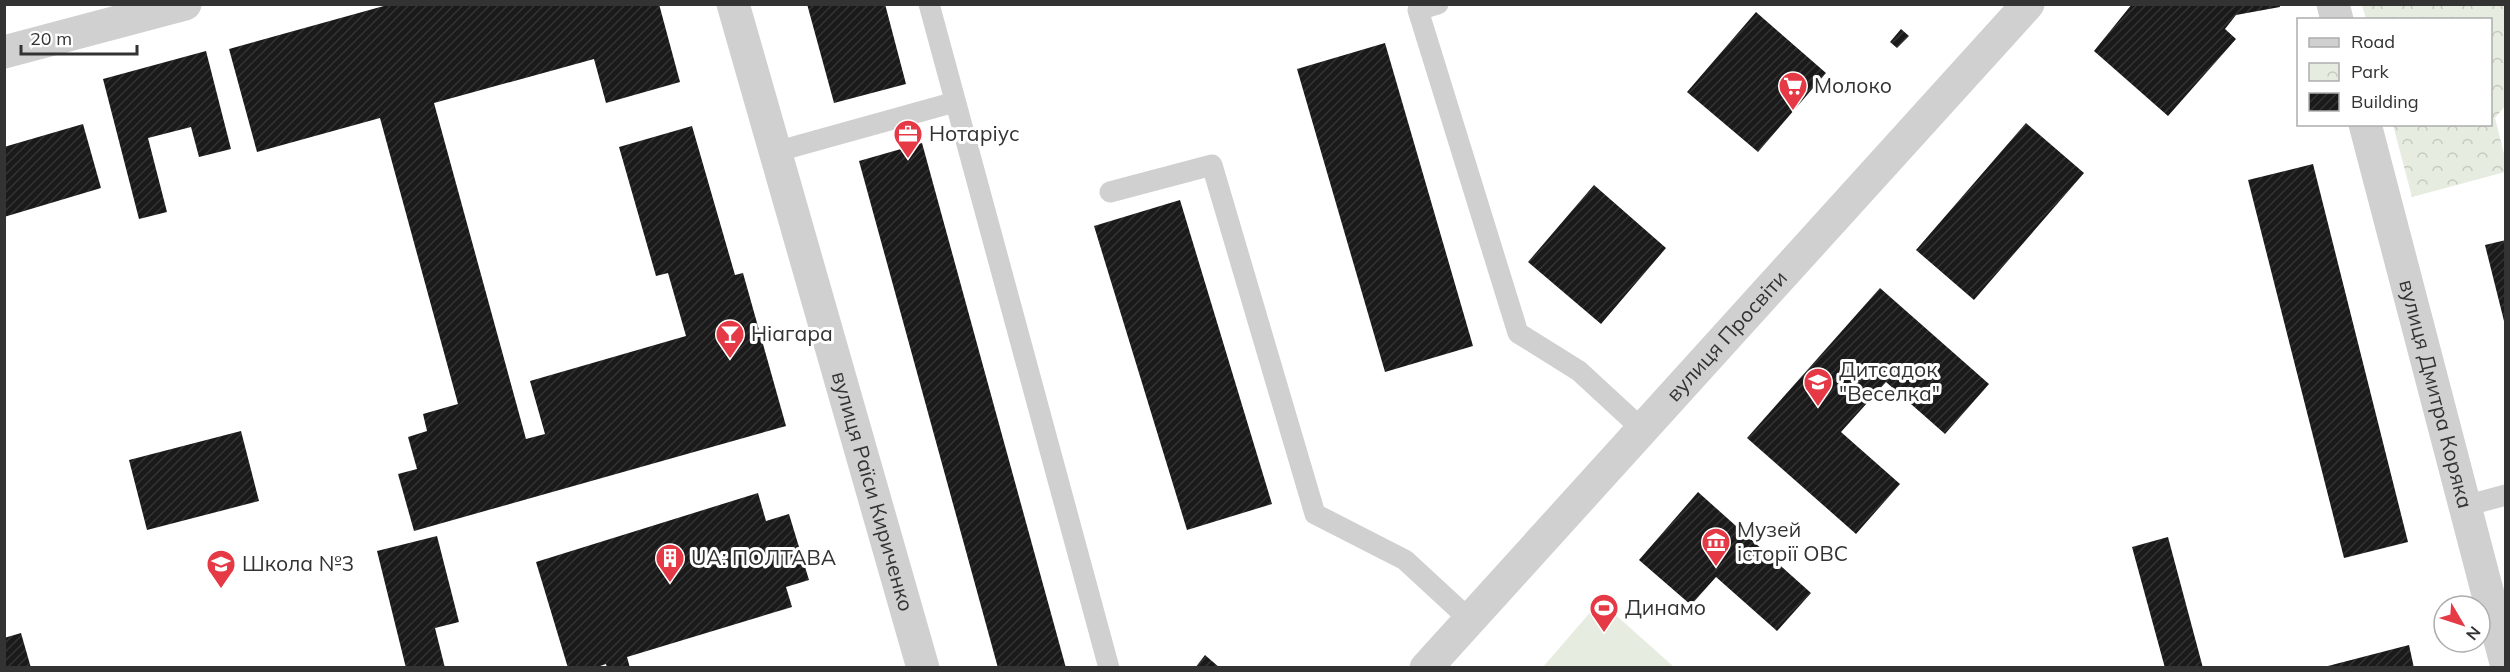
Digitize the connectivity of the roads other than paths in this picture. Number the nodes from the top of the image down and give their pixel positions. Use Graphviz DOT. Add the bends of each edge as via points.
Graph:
graph roads {
  1 [pos="185,4"];
  2 [pos="733,4"];
  3 [pos="929,4"];
  4 [pos="1438,4"];
  5 [pos="2028,4"];
  6 [pos="4,52"];
  7 [pos="955,102"];
  8 [pos="2366,126"];
  9 [pos="775,152"];
  10 [pos="1110,192"];
  11 [pos="1643,430"];
  12 [pos="2505,495"];
  13 [pos="2465,506"];
  14 [pos="1470,620"];
  15 [pos="2505,663"];
  16 [pos="924,668"];
  17 [pos="1109,668"];
  18 [pos="1426,668"];
  1 -- 6 [label="street"];
  2 -- 9 [label="street, вулиця Раїси Кириченко"];
  3 -- 7 [label="lane"];
  4 -- 11 [label="lane" via="1418,10 1518,333 1579,371"];
  5 -- 11 [label="street, вулиця Просвіти"];
  7 -- 9 [label="lane"];
  7 -- 17 [label="lane"];
  8 -- 13 [label="street, вулиця Дмитра Коряка"];
  9 -- 16 [label="street, вулиця Раїси Кириченко"];
  10 -- 14 [label="lane" via="1212,165 1315,514 1405,560"];
  11 -- 14 [label="street, вулиця Просвіти"];
  12 -- 13 [label="lane"];
  13 -- 15 [label="street, вулиця Дмитра Коряка"];
  14 -- 18 [label="street, вулиця Просвіти"];
}
